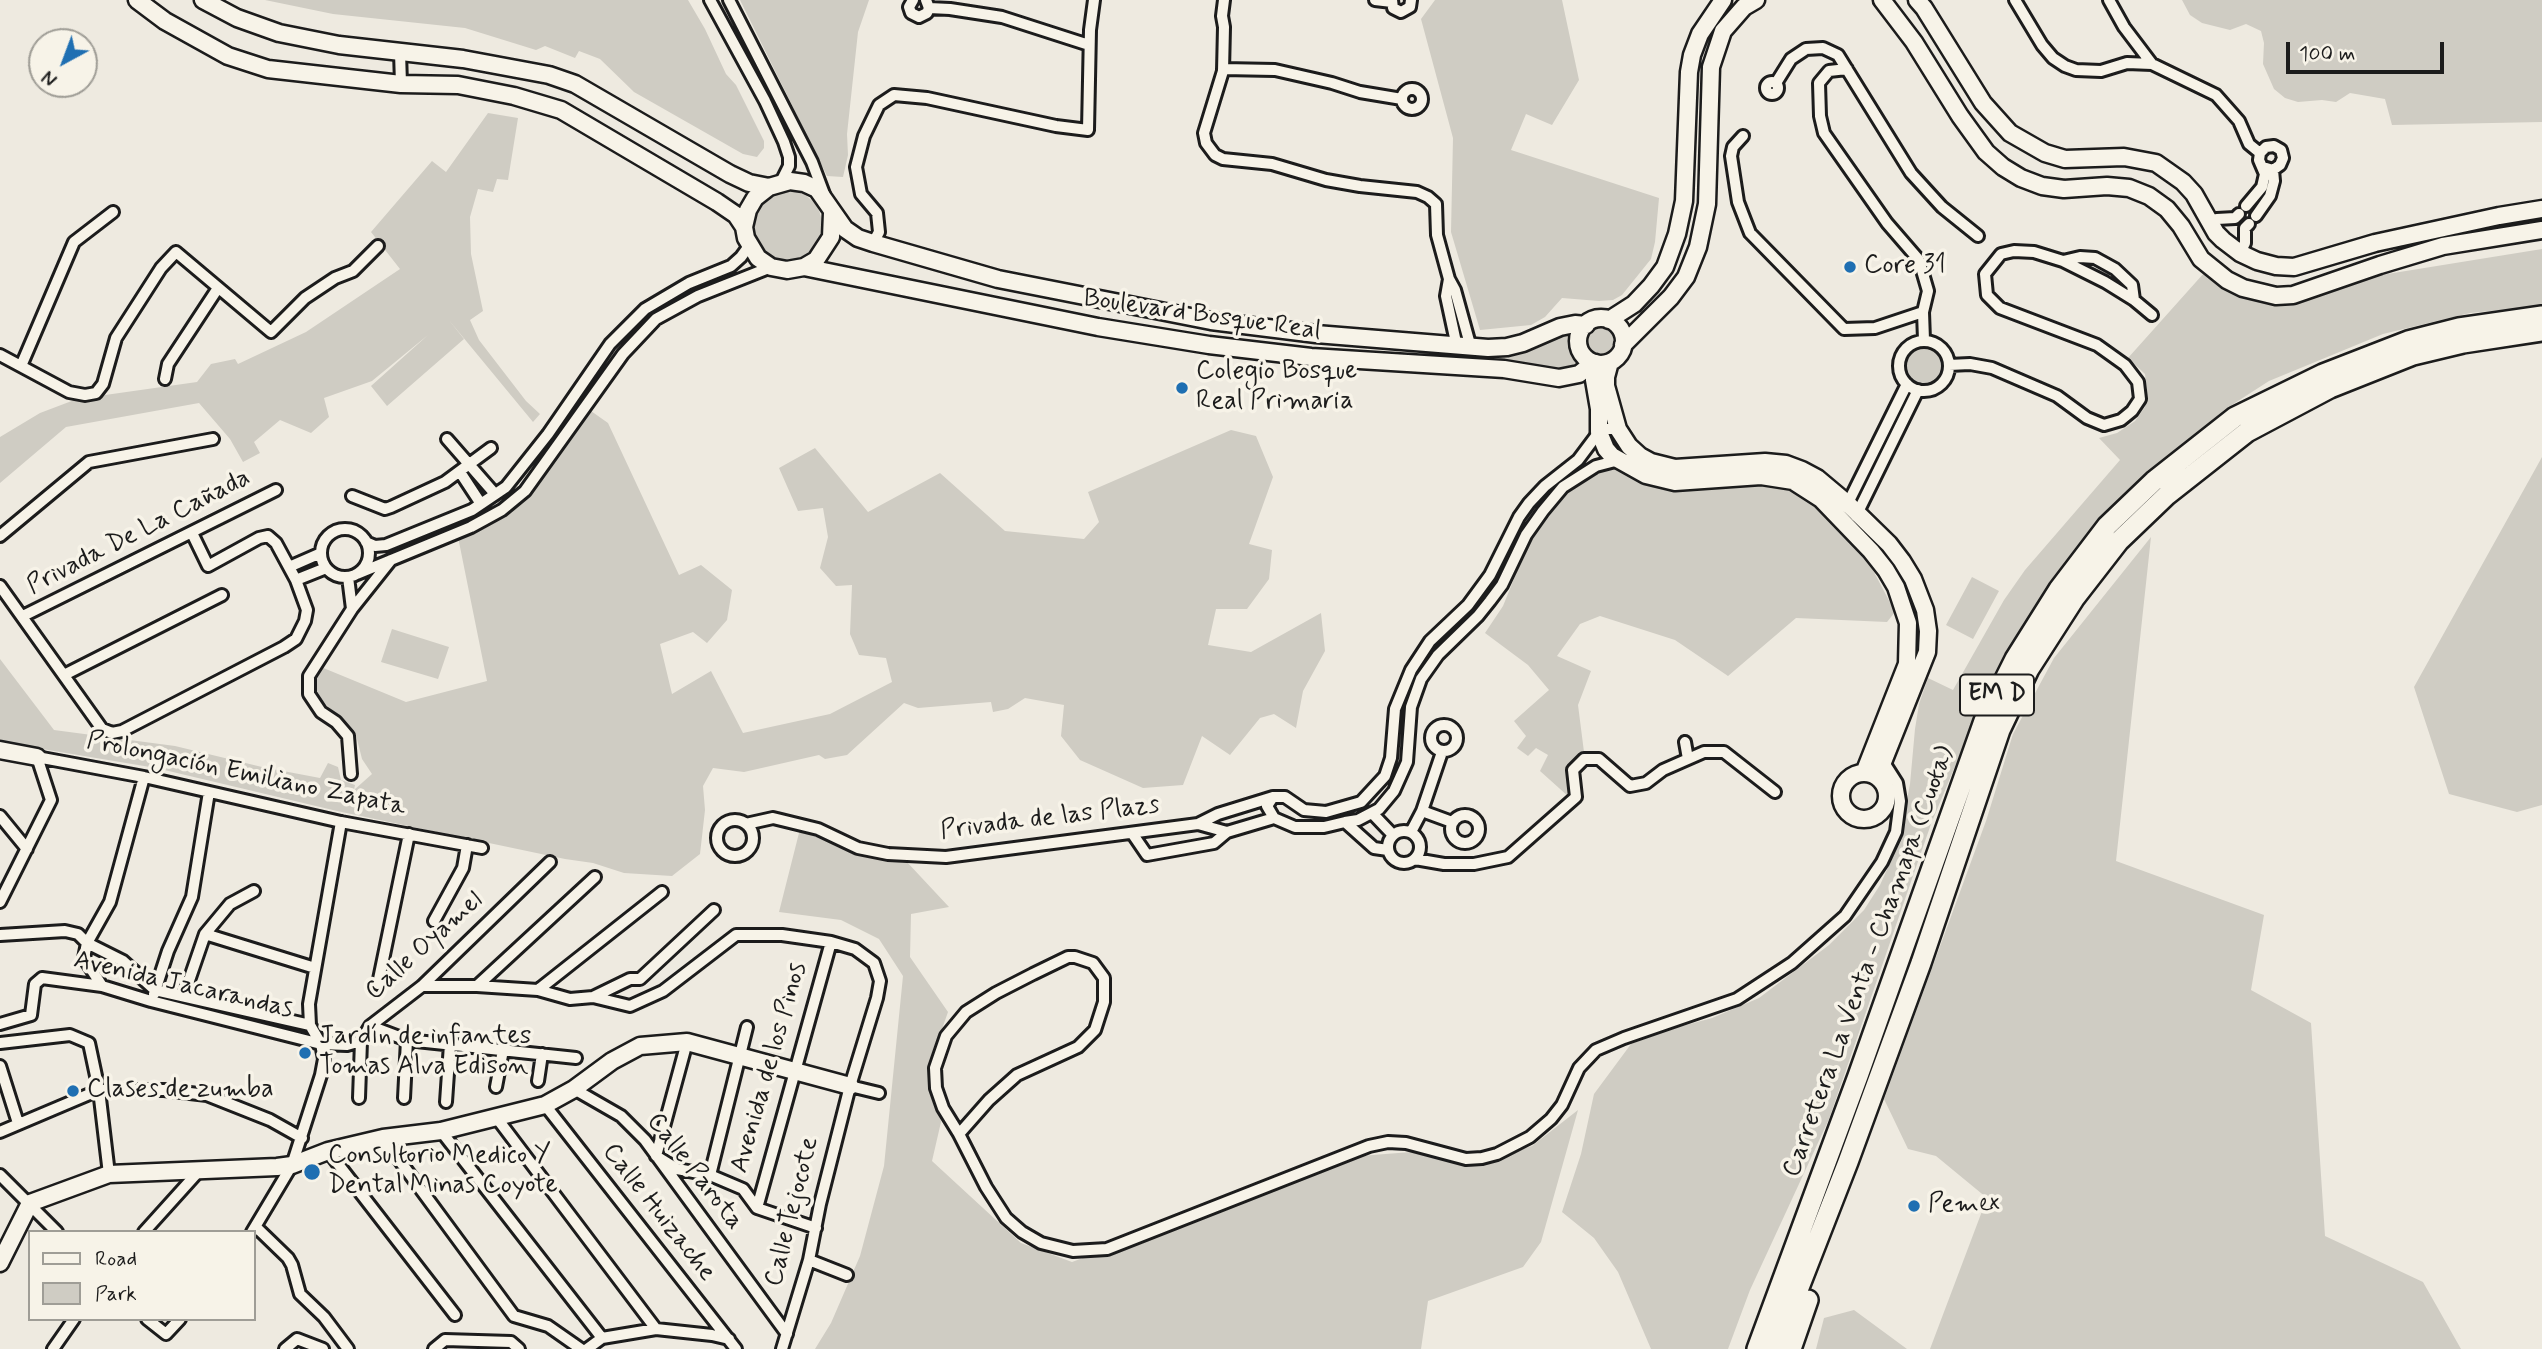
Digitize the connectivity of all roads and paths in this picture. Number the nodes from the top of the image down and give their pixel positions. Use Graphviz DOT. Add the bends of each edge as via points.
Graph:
graph roads {
  1 [pos="137,0"];
  2 [pos="203,0"];
  3 [pos="710,0"];
  4 [pos="729,0"];
  5 [pos="913,0"];
  6 [pos="1094,0"];
  7 [pos="1224,0"];
  8 [pos="1375,0"];
  9 [pos="1411,0"];
  10 [pos="1723,0"];
  11 [pos="1756,0"];
  12 [pos="1882,0"];
  13 [pos="2015,0"];
  14 [pos="2109,0"];
  15 [pos="1392,1"];
  16 [pos="1923,3"];
  17 [pos="927,4"];
  18 [pos="1089,45"];
  19 [pos="400,52"];
  20 [pos="2152,64"];
  21 [pos="1223,69"];
  22 [pos="1847,69"];
  23 [pos="1776,83"];
  24 [pos="401,84"];
  25 [pos="1402,99"];
  26 [pos="1743,136"];
  27 [pos="2260,153"];
  28 [pos="2268,168"];
  29 [pos="775,185"];
  30 [pos="829,206"];
  31 [pos="2542,209"];
  32 [pos="113,212"];
  33 [pos="2240,213"];
  34 [pos="2208,222"];
  35 [pos="2250,223"];
  36 [pos="744,227"];
  37 [pos="2542,230"];
  38 [pos="1978,236"];
  39 [pos="873,243"];
  40 [pos="378,246"];
  41 [pos="749,246"];
  42 [pos="2240,253"];
  43 [pos="2063,261"];
  44 [pos="771,267"];
  45 [pos="804,267"];
  46 [pos="218,288"];
  47 [pos="2134,300"];
  48 [pos="1923,312"];
  49 [pos="2152,314"];
  50 [pos="2542,316"];
  51 [pos="1609,320"];
  52 [pos="1586,325"];
  53 [pos="1268,329"];
  54 [pos="2542,331"];
  55 [pos="1924,341"];
  56 [pos="1623,345"];
  57 [pos="1464,347"];
  58 [pos="1266,352"];
  59 [pos="0,355"];
  60 [pos="1600,363"];
  61 [pos="1949,365"];
  62 [pos="21,366"];
  63 [pos="165,379"];
  64 [pos="1907,384"];
  65 [pos="1918,390"];
  66 [pos="1618,429"];
  67 [pos="1599,432"];
  68 [pos="213,439"];
  69 [pos="447,439"];
  70 [pos="1629,446"];
  71 [pos="491,448"];
  72 [pos="1619,460"];
  73 [pos="470,464"];
  74 [pos="460,472"];
  75 [pos="276,490"];
  76 [pos="495,494"];
  77 [pos="352,496"];
  78 [pos="481,504"];
  79 [pos="1849,516"];
  80 [pos="192,533"];
  81 [pos="0,536"];
  82 [pos="366,542"];
  83 [pos="321,553"];
  84 [pos="393,557"];
  85 [pos="289,567"];
  86 [pos="326,568"];
  87 [pos="353,575"];
  88 [pos="296,580"];
  89 [pos="0,586"];
  90 [pos="222,595"];
  91 [pos="352,609"];
  92 [pos="23,616"];
  93 [pos="64,675"];
  94 [pos="1685,743"];
  95 [pos="0,750"];
  96 [pos="1442,752"];
  97 [pos="37,757"];
  98 [pos="1688,759"];
  99 [pos="1883,761"];
  100 [pos="351,774"];
  101 [pos="145,777"];
  102 [pos="209,792"];
  103 [pos="1774,792"];
  104 [pos="1273,797"];
  105 [pos="1423,811"];
  106 [pos="1371,813"];
  107 [pos="1218,814"];
  108 [pos="0,816"];
  109 [pos="1274,818"];
  110 [pos="341,822"];
  111 [pos="1345,822"];
  112 [pos="1452,822"];
  113 [pos="746,824"];
  114 [pos="1198,824"];
  115 [pos="1227,832"];
  116 [pos="1411,832"];
  117 [pos="1132,833"];
  118 [pos="409,834"];
  119 [pos="1393,835"];
  120 [pos="1421,844"];
  121 [pos="467,845"];
  122 [pos="482,848"];
  123 [pos="27,849"];
  124 [pos="1388,850"];
  125 [pos="1415,859"];
  126 [pos="550,862"];
  127 [pos="1444,864"];
  128 [pos="594,877"];
  129 [pos="254,891"];
  130 [pos="662,892"];
  131 [pos="0,902"];
  132 [pos="714,910"];
  133 [pos="434,921"];
  134 [pos="205,934"];
  135 [pos="0,935"];
  136 [pos="831,942"];
  137 [pos="87,943"];
  138 [pos="315,968"];
  139 [pos="378,984"];
  140 [pos="102,986"];
  141 [pos="422,986"];
  142 [pos="477,986"];
  143 [pos="155,990"];
  144 [pos="538,990"];
  145 [pos="184,995"];
  146 [pos="593,997"];
  147 [pos="151,1002"];
  148 [pos="0,1024"];
  149 [pos="310,1025"];
  150 [pos="370,1027"];
  151 [pos="747,1027"];
  152 [pos="407,1040"];
  153 [pos="361,1041"];
  154 [pos="687,1042"];
  155 [pos="0,1043"];
  156 [pos="321,1044"];
  157 [pos="450,1044"];
  158 [pos="503,1050"];
  159 [pos="542,1054"];
  160 [pos="739,1057"];
  161 [pos="576,1058"];
  162 [pos="0,1066"];
  163 [pos="794,1071"];
  164 [pos="538,1081"];
  165 [pos="850,1086"];
  166 [pos="496,1087"];
  167 [pos="574,1089"];
  168 [pos="99,1090"];
  169 [pos="879,1093"];
  170 [pos="359,1098"];
  171 [pos="404,1098"];
  172 [pos="446,1102"];
  173 [pos="545,1105"];
  174 [pos="496,1117"];
  175 [pos="18,1124"];
  176 [pos="441,1131"];
  177 [pos="0,1132"];
  178 [pos="959,1134"];
  179 [pos="383,1138"];
  180 [pos="302,1139"];
  181 [pos="328,1151"];
  182 [pos="656,1156"];
  183 [pos="1849,1162"];
  184 [pos="292,1165"];
  185 [pos="199,1171"];
  186 [pos="109,1174"];
  187 [pos="0,1175"];
  188 [pos="710,1175"];
  189 [pos="30,1203"];
  190 [pos="757,1208"];
  191 [pos="816,1228"];
  192 [pos="254,1229"];
  193 [pos="55,1230"];
  194 [pos="146,1230"];
  195 [pos="256,1231"];
  196 [pos="809,1260"];
  197 [pos="0,1263"];
  198 [pos="847,1275"];
  199 [pos="456,1315"];
  200 [pos="73,1321"];
  201 [pos="150,1321"];
  202 [pos="178,1321"];
  203 [pos="656,1329"];
  204 [pos="787,1334"];
  205 [pos="602,1338"];
  206 [pos="476,1340"];
  207 [pos="732,1344"];
  208 [pos="515,1346"];
  209 [pos="57,1348"];
  210 [pos="285,1349"];
  211 [pos="323,1349"];
  212 [pos="348,1349"];
  213 [pos="433,1349"];
  214 [pos="493,1349"];
  215 [pos="581,1349"];
  216 [pos="587,1349"];
  217 [pos="782,1349"];
  218 [pos="1757,1349"];
  219 [pos="1775,1349"];
  220 [pos="1791,1349"];
  1 -- 24 [label="street" via="218,51 268,69"];
  2 -- 19 [label="street" via="279,33"];
  3 -- 29 [label="street" via="784,142 789,166"];
  4 -- 30 [label="street" via="812,162"];
  5 -- 17 [label="street" via="909,9 914,16 923,16"];
  6 -- 18 [label="street"];
  7 -- 21 [label="street"];
  8 -- 15 [label="street"];
  9 -- 15 [label="street" via="1410,7 1401,12 1393,8"];
  10 -- 51 [label="street" via="1692,55 1684,201 1677,234 1665,267 1651,286"];
  11 -- 56 [label="street" via="1723,31 1711,67 1707,204 1698,247 1686,277 1671,297"];
  12 -- 37 [label="street" via="1986,152 2003,167 2042,186 2129,188 2149,196 2167,209 2207,265 2243,288 2293,295 2443,246"];
  13 -- 20 [label="street" via="2042,45 2065,66 2101,71 2127,63"];
  14 -- 20 [label="street"];
  16 -- 34 [label="street" via="1983,103 2010,133 2065,159 2124,158 2156,163 2194,194"];
  17 -- 18 [label="street" via="1002,17"];
  18 -- 39 [label="street" via="1088,130 894,94 878,105 856,167 861,194 877,213 879,232"];
  19 -- 24 [label="street"];
  19 -- 29 [label="street" via="512,68 575,84 730,174 749,183"];
  20 -- 27 [label="street" via="2216,95"];
  21 -- 25 [label="street" via="1275,70"];
  21 -- 57 [label="street" via="1204,133 1215,155 1360,186 1417,192 1436,204 1437,235 1455,290"];
  22 -- 23 [label="street" via="1838,55 1823,48 1806,49 1791,59"];
  22 -- 38 [label="street" via="1911,173 1942,207"];
  22 -- 48 [label="street" via="1829,71 1819,83 1824,133 1919,260 1928,290"];
  24 -- 36 [label="street" via="458,85 561,110 717,202"];
  26 -- 48 [label="street" via="1731,156 1738,202 1749,233 1844,329 1874,328"];
  27 -- 28 [label="street" via="2259,160"];
  27 -- 28 [label="street" via="2266,147 2281,150 2280,165"];
  28 -- 33 [label="street" via="2262,187"];
  28 -- 35 [label="street" via="2274,181 2270,196"];
  29 -- 30 [label="street" via="804,183 817,190"];
  29 -- 36 [label="street" via="755,198"];
  30 -- 39 [label="street, Boulevard Bosque Real" via="845,229"];
  30 -- 45 [label="street" via="831,237 816,260"];
  31 -- 42 [label="street" via="2375,243 2294,267"];
  32 -- 62 [label="street" via="74,243"];
  33 -- 34 [label="street"];
  33 -- 35 [label="street"];
  34 -- 42 [label="street"];
  35 -- 42 [label="street"];
  36 -- 41 [label="street"];
  39 -- 53 [label="street, Boulevard Bosque Real" via="998,279"];
  40 -- 46 [label="street" via="353,271 305,298 271,332"];
  41 -- 44 [label="street"];
  41 -- 76 [label="street" via="731,266 689,283 645,309 610,344 548,434 506,487"];
  43 -- 47 [label="street"];
  43 -- 47 [label="street" via="2095,258 2132,285"];
  43 -- 61 [label="street" via="2024,251 2001,254 1985,274 1987,295 2011,314 2055,327 2112,354 2138,382 2140,399 2133,411 2104,425 2057,396 1992,369"];
  44 -- 45 [label="street"];
  44 -- 84 [label="street" via="698,296 656,319 623,354 525,491 502,510"];
  45 -- 58 [label="street, Boulevard Bosque Real" via="1098,327"];
  46 -- 62 [label="street" via="176,252 116,338 103,384 96,393 69,392"];
  46 -- 63 [label="street" via="168,364"];
  47 -- 49 [label="street"];
  48 -- 55 [label="street"];
  50 -- 218 [label="highway, Carretera La Venta - Chamapa (Cuota) / EM D" via="2408,341 2323,374 2235,417 2154,481 2107,526 2059,589 2015,659 1984,721"];
  51 -- 52 [label="street" via="1597,319"];
  51 -- 56 [label="street" via="1619,328"];
  52 -- 57 [label="street, Boulevard Bosque Real" via="1560,327 1507,347"];
  52 -- 60 [label="street" via="1579,336 1580,349"];
  53 -- 57 [label="street, Boulevard Bosque Real"];
  53 -- 58 [label="street"];
  54 -- 183 [label="highway, Carretera La Venta - Chamapa (Cuota) / EM D" via="2413,355 2330,388 2247,432 2167,495 2119,541 2029,668 2000,730"];
  55 -- 61 [label="street" via="1938,345"];
  55 -- 64 [label="street" via="1902,352 1899,369"];
  56 -- 60 [label="street" via="1619,355"];
  58 -- 60 [label="street, Boulevard Bosque Real" via="1504,369 1559,378"];
  59 -- 62 [label="street"];
  60 -- 66 [label="street"];
  60 -- 67 [label="street" via="1594,380"];
  61 -- 65 [label="street" via="1940,385"];
  64 -- 65 [label="street"];
  64 -- 79 [label="street"];
  65 -- 79 [label="street"];
  66 -- 67 [label="street"];
  66 -- 70 [label="street"];
  67 -- 72 [label="street" via="1606,449"];
  67 -- 104 [label="street" via="1578,460 1529,503 1483,585 1430,641 1410,670 1395,709 1394,743 1385,776 1361,802 1326,812 1304,810 1285,797"];
  68 -- 81 [label="street" via="89,462"];
  69 -- 73 [label="street"];
  70 -- 72 [label="street"];
  70 -- 79 [label="street" via="1651,462 1675,468 1741,462 1786,464 1817,478"];
  71 -- 73 [label="street"];
  72 -- 79 [label="street" via="1646,475 1675,482 1760,476 1793,481"];
  72 -- 106 [label="street" via="1596,466 1555,496 1526,536 1490,601 1438,654 1411,707 1407,762 1394,791"];
  73 -- 74 [label="street"];
  73 -- 76 [label="street"];
  74 -- 77 [label="street" via="385,509"];
  74 -- 78 [label="street"];
  75 -- 80 [label="street, Privada De La Cañada"];
  76 -- 78 [label="street"];
  78 -- 82 [label="street" via="386,545"];
  79 -- 99 [label="street" via="1889,544 1902,561 1925,610 1928,631 1927,652"];
  79 -- 99 [label="street" via="1896,587 1908,623 1908,664 1871,775"];
  80 -- 85 [label="street, Privada De La Cañada" via="208,566 268,536"];
  80 -- 92 [label="street, Privada De La Cañada"];
  82 -- 83 [label="street" via="355,532 340,530 326,538"];
  82 -- 87 [label="street" via="366,564"];
  83 -- 85 [label="street"];
  83 -- 86 [label="street"];
  84 -- 87 [label="street"];
  84 -- 91 [label="street"];
  85 -- 88 [label="street, Privada De La Cañada"];
  86 -- 87 [label="street" via="332,574"];
  86 -- 88 [label="street"];
  87 -- 91 [label="street"];
  88 -- 93 [label="street, Privada De La Cañada" via="307,610 296,639 122,732 102,729"];
  89 -- 92 [label="street, Privada De La Cañada"];
  90 -- 93 [label="street"];
  91 -- 100 [label="street" via="309,676 309,694 348,736"];
  92 -- 93 [label="street, Privada De La Cañada"];
  94 -- 98 [label="street"];
  95 -- 97 [label="street, Prolongación Emiliano Zapata"];
  96 -- 105 [label="street"];
  97 -- 101 [label="street, Prolongación Emiliano Zapata"];
  97 -- 123 [label="street" via="51,800"];
  98 -- 103 [label="street" via="1704,752 1724,752"];
  98 -- 127 [label="street" via="1646,783 1630,786 1599,759 1584,760 1573,770 1576,797 1508,857"];
  99 -- 178 [label="street" via="1897,783 1896,832 1882,862 1845,916 1792,963 1737,999 1596,1050 1579,1068 1551,1119 1530,1137 1497,1154 1466,1158 1406,1143 1369,1146 1107,1249 1073,1251 1041,1243 1006,1217"];
  101 -- 102 [label="street, Prolongación Emiliano Zapata"];
  101 -- 137 [label="street" via="110,902"];
  102 -- 110 [label="street, Prolongación Emiliano Zapata"];
  102 -- 143 [label="street" via="192,897"];
  104 -- 107 [label="street, Privada de las Plazs"];
  104 -- 109 [label="street" via="1267,806"];
  105 -- 112 [label="street"];
  105 -- 116 [label="street"];
  106 -- 111 [label="street"];
  106 -- 119 [label="street"];
  107 -- 114 [label="street, Privada de las Plazs"];
  107 -- 115 [label="street"];
  108 -- 123 [label="street"];
  109 -- 111 [label="street" via="1295,827"];
  109 -- 115 [label="street"];
  110 -- 118 [label="street, Prolongación Emiliano Zapata"];
  110 -- 138 [label="street"];
  111 -- 124 [label="street" via="1374,848"];
  113 -- 117 [label="street, Privada de las Plazs" via="773,818 818,829 858,848 946,857"];
  114 -- 115 [label="street, Privada de las Plazs"];
  114 -- 117 [label="street, Privada de las Plazs"];
  115 -- 117 [label="street" via="1214,843 1147,855"];
  116 -- 119 [label="street"];
  116 -- 120 [label="street"];
  118 -- 121 [label="street, Prolongación Emiliano Zapata"];
  118 -- 139 [label="street"];
  119 -- 124 [label="street"];
  120 -- 125 [label="street"];
  120 -- 127 [label="street"];
  121 -- 122 [label="street, Prolongación Emiliano Zapata"];
  121 -- 133 [label="street" via="463,868"];
  123 -- 131 [label="street"];
  124 -- 125 [label="street" via="1396,862"];
  125 -- 127 [label="street"];
  126 -- 141 [label="street, Calle Oyamel"];
  128 -- 142 [label="street"];
  129 -- 134 [label="street" via="230,904"];
  130 -- 144 [label="street"];
  132 -- 146 [label="street" via="640,979 630,979"];
  134 -- 138 [label="street"];
  134 -- 145 [label="street"];
  135 -- 137 [label="street, Avenida Jacarandas" via="65,931 78,934"];
  136 -- 146 [label="street, Avenida de los Pinos" via="736,935 663,991 629,1006"];
  136 -- 163 [label="street, Avenida de los Pinos"];
  136 -- 165 [label="street, Calle Tejocote" via="855,949 874,963 880,981"];
  137 -- 140 [label="street" via="84,958"];
  137 -- 143 [label="street, Avenida Jacarandas" via="123,961"];
  138 -- 149 [label="street"];
  140 -- 147 [label="street, Avenida Jacarandas"];
  140 -- 148 [label="street, Avenida Jacarandas" via="42,978 35,984 31,1015"];
  141 -- 142 [label="street, Avenida de los Pinos"];
  141 -- 150 [label="street, Calle Oyamel"];
  142 -- 144 [label="street, Avenida de los Pinos"];
  143 -- 145 [label="street, Avenida Jacarandas"];
  143 -- 147 [label="street"];
  144 -- 146 [label="street, Avenida de los Pinos" via="570,999"];
  145 -- 149 [label="street, Avenida Jacarandas"];
  147 -- 156 [label="street, Avenida Jacarandas"];
  149 -- 156 [label="street"];
  150 -- 152 [label="street"];
  150 -- 153 [label="street, Calle Oyamel"];
  151 -- 160 [label="street"];
  152 -- 157 [label="street"];
  152 -- 171 [label="street"];
  153 -- 156 [label="street, Calle Oyamel"];
  153 -- 170 [label="street"];
  154 -- 160 [label="street"];
  154 -- 167 [label="street" via="640,1046"];
  154 -- 182 [label="street"];
  155 -- 168 [label="street" via="70,1035 89,1043"];
  156 -- 180 [label="street" via="324,1059"];
  157 -- 158 [label="street"];
  157 -- 172 [label="street"];
  158 -- 159 [label="street"];
  158 -- 166 [label="street"];
  159 -- 161 [label="street"];
  159 -- 164 [label="street"];
  160 -- 163 [label="street"];
  160 -- 188 [label="street"];
  162 -- 175 [label="street"];
  163 -- 165 [label="street"];
  163 -- 190 [label="street, Avenida de los Pinos"];
  165 -- 169 [label="street"];
  165 -- 191 [label="street, Calle Tejocote"];
  167 -- 173 [label="street"];
  167 -- 182 [label="street, Calle Parota" via="621,1116"];
  168 -- 175 [label="street"];
  168 -- 180 [label="street" via="207,1095 270,1120"];
  168 -- 186 [label="street"];
  173 -- 174 [label="street"];
  173 -- 207 [label="street, Calle Huizache"];
  174 -- 176 [label="street"];
  174 -- 203 [label="street"];
  175 -- 177 [label="street"];
  176 -- 179 [label="street"];
  176 -- 205 [label="street"];
  178 -- 178 [label="street" via="943,1108 935,1078 940,1046 952,1027 996,993 1068,957 1093,963 1104,978 1104,1002 1090,1037 1017,1075"];
  179 -- 181 [label="street"];
  179 -- 215 [label="street" via="514,1316 548,1326"];
  180 -- 184 [label="street"];
  181 -- 184 [label="street"];
  181 -- 199 [label="street"];
  182 -- 188 [label="street, Avenida de los Pinos" via="677,1168"];
  182 -- 204 [label="street, Calle Parota"];
  183 -- 219 [label="highway, Carretera La Venta - Chamapa (Cuota) / EM D"];
  183 -- 220 [label="highway" via="1823,1259"];
  184 -- 185 [label="street"];
  184 -- 192 [label="street"];
  185 -- 186 [label="street"];
  185 -- 194 [label="street"];
  186 -- 189 [label="street"];
  187 -- 189 [label="street"];
  188 -- 190 [label="street, Avenida de los Pinos" via="743,1189"];
  189 -- 193 [label="street"];
  189 -- 197 [label="street"];
  190 -- 191 [label="street, Avenida de los Pinos"];
  191 -- 196 [label="street, Calle Tejocote"];
  195 -- 212 [label="street" via="288,1258 300,1294"];
  196 -- 198 [label="street"];
  196 -- 204 [label="street, Calle Tejocote"];
  200 -- 209 [label="street"];
  201 -- 202 [label="street" via="166,1334"];
  203 -- 205 [label="street"];
  203 -- 207 [label="street" via="712,1335"];
  204 -- 217 [label="street, Calle Tejocote"];
  205 -- 216 [label="street"];
  206 -- 208 [label="street"];
  206 -- 213 [label="street" via="445,1340"];
  206 -- 214 [label="street"];
  210 -- 211 [label="street" via="297,1339"];
}
